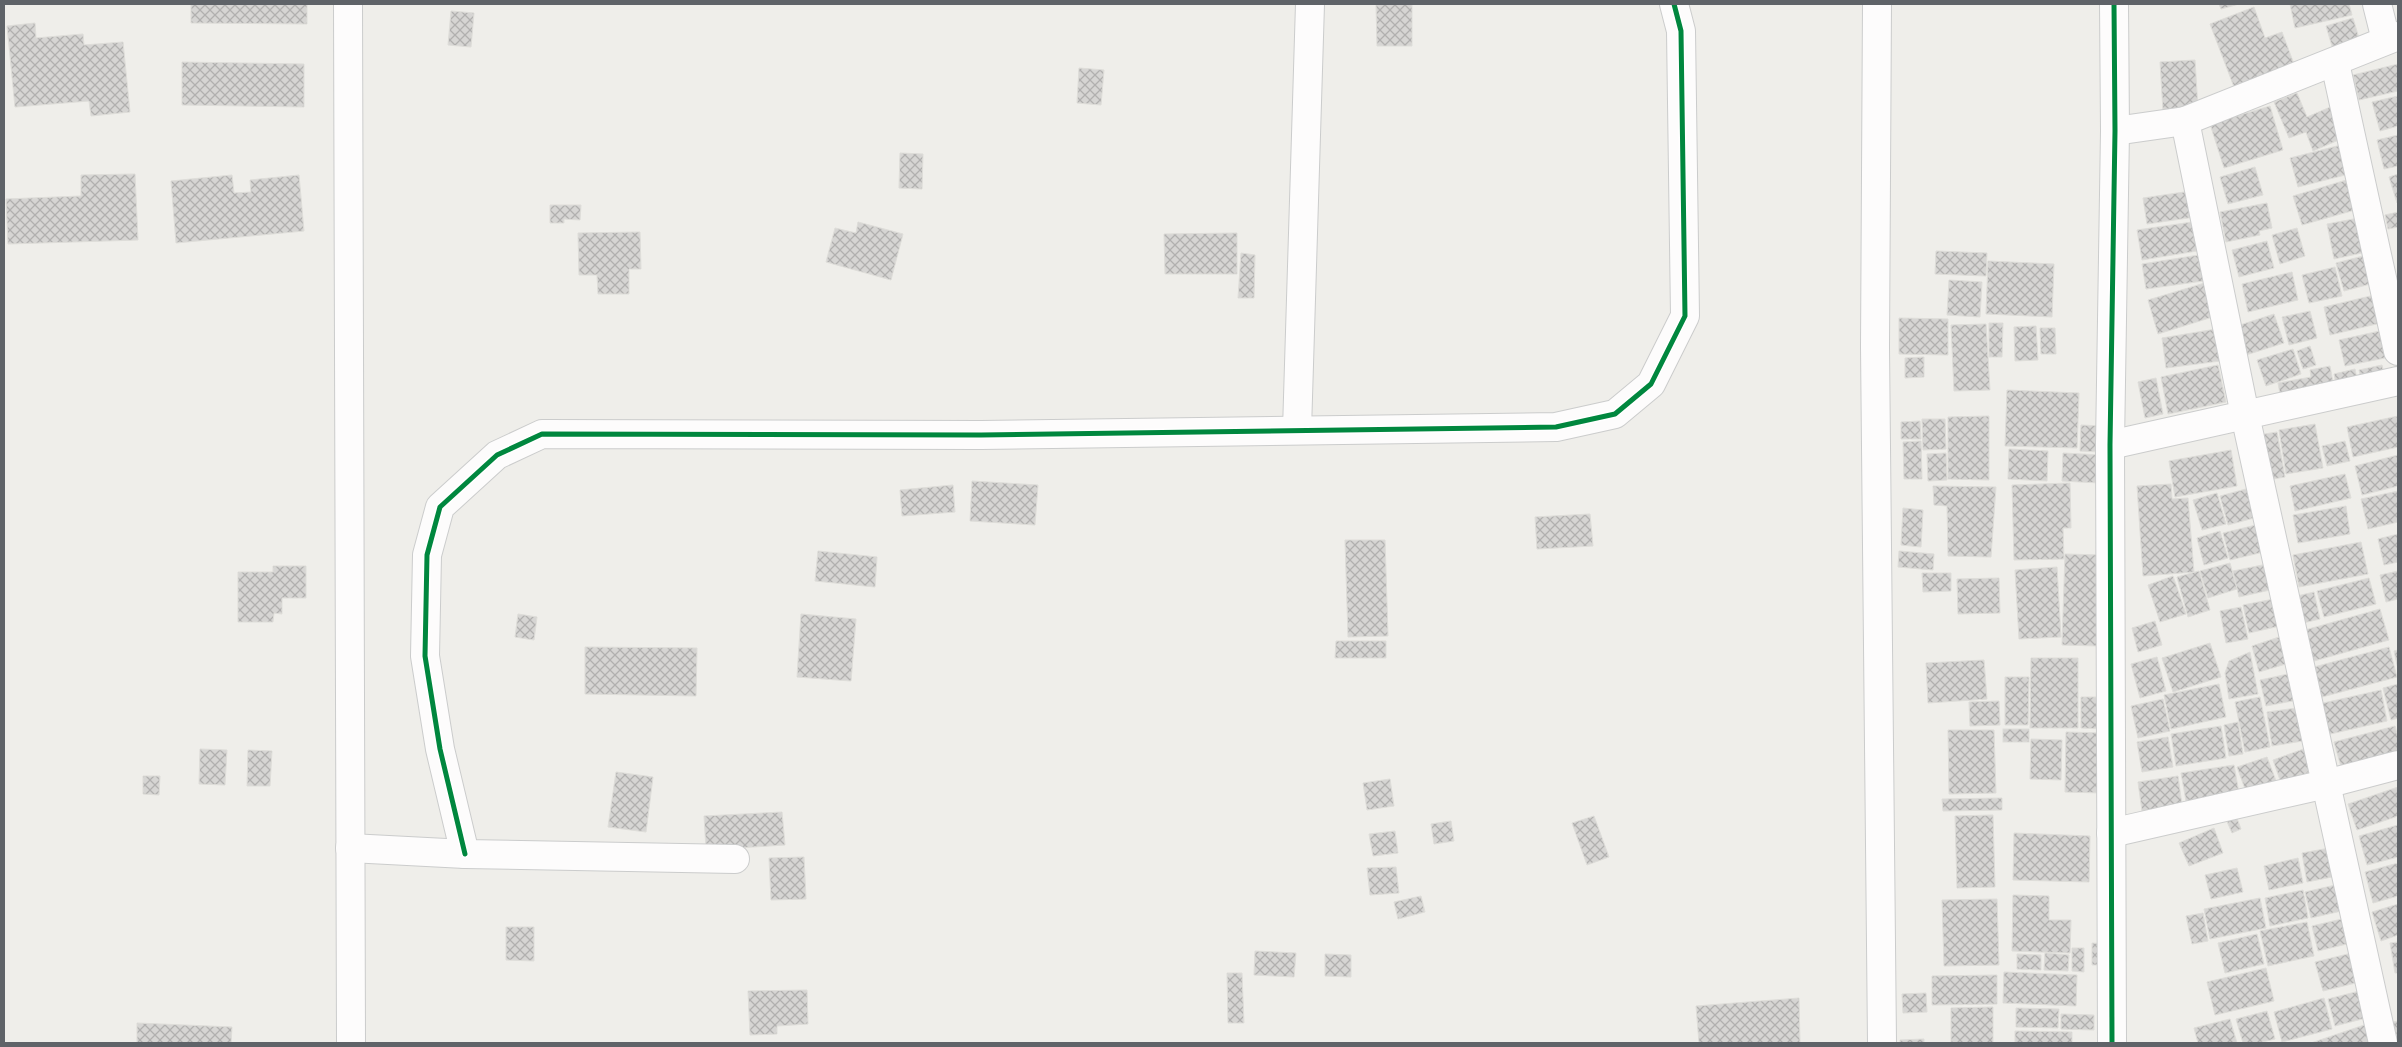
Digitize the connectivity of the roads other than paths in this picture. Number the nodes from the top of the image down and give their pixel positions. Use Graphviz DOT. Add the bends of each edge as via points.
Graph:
graph roads {
  1 [pos="348,4"];
  2 [pos="1310,4"];
  3 [pos="1674,4"];
  4 [pos="1877,4"];
  5 [pos="2114,4"];
  6 [pos="2377,4"];
  7 [pos="2392,38"];
  8 [pos="2335,63"];
  9 [pos="2186,121"];
  10 [pos="2115,131"];
  11 [pos="2398,351"];
  12 [pos="2398,381"];
  13 [pos="2245,415"];
  14 [pos="1297,430"];
  15 [pos="2110,444"];
  16 [pos="2398,765"];
  17 [pos="2326,784"];
  18 [pos="2111,833"];
  19 [pos="350,848"];
  20 [pos="465,854"];
  21 [pos="735,859"];
  22 [pos="351,1043"];
  23 [pos="1882,1043"];
  24 [pos="2112,1043"];
  25 [pos="2383,1043"];
  1 -- 19 [label="street"];
  2 -- 14 [label="street"];
  3 -- 14 [label="street" via="1681,31 1685,316 1651,384 1615,414 1556,427"];
  4 -- 23 [label="street" via="1875,347"];
  5 -- 10 [label="street"];
  6 -- 7 [label="street"];
  7 -- 8 [label="street"];
  8 -- 9 [label="street"];
  8 -- 11 [label="street"];
  9 -- 10 [label="street"];
  9 -- 13 [label="street"];
  10 -- 15 [label="street"];
  12 -- 13 [label="street"];
  13 -- 15 [label="street"];
  13 -- 17 [label="street"];
  14 -- 20 [label="street" via="981,435 542,434 497,454 440,507 427,555 425,656 440,749"];
  15 -- 18 [label="street"];
  16 -- 17 [label="street"];
  17 -- 18 [label="street"];
  17 -- 25 [label="street"];
  18 -- 24 [label="street"];
  19 -- 20 [label="street"];
  19 -- 22 [label="street"];
  20 -- 21 [label="street"];
}
